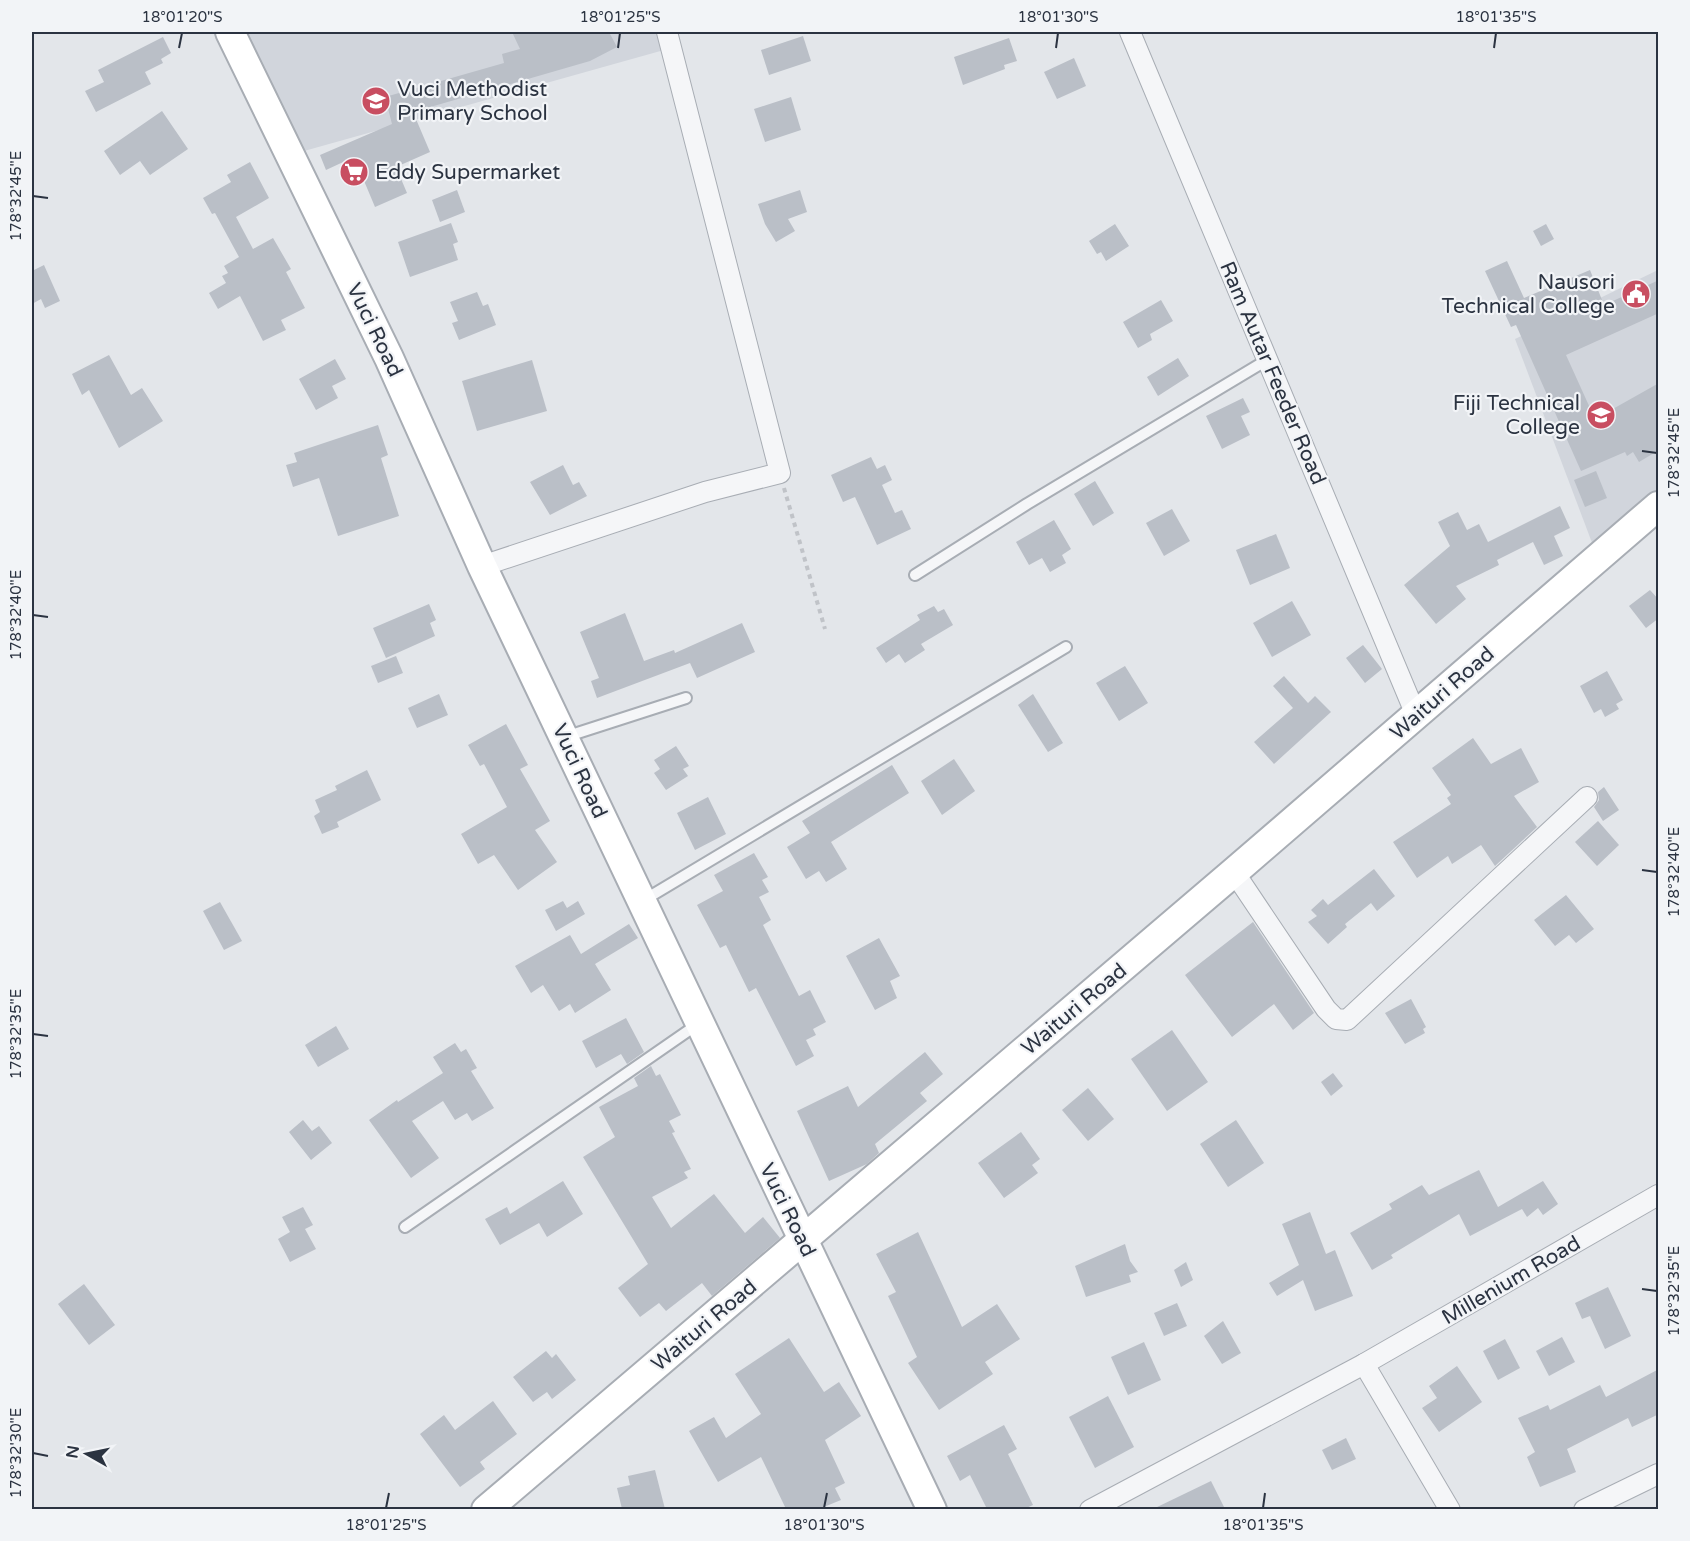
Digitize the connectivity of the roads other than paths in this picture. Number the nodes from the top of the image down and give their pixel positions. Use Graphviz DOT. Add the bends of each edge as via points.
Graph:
graph roads {
  1 [pos="230,32"];
  2 [pos="667,32"];
  3 [pos="1130,32"];
  4 [pos="1268,360"];
  5 [pos="1659,506"];
  6 [pos="482,566"];
  7 [pos="915,575"];
  8 [pos="1066,647"];
  9 [pos="686,698"];
  10 [pos="1416,715"];
  11 [pos="564,737"];
  12 [pos="1587,797"];
  13 [pos="1234,872"];
  14 [pos="643,901"];
  15 [pos="698,1023"];
  16 [pos="1659,1195"];
  17 [pos="405,1227"];
  18 [pos="803,1240"];
  19 [pos="1364,1364"];
  20 [pos="1659,1474"];
  21 [pos="486,1509"];
  22 [pos="932,1509"];
  23 [pos="1090,1509"];
  24 [pos="1450,1509"];
  25 [pos="1584,1509"];
  1 -- 6 [label="main road, Vuci Road" via="389,358"];
  2 -- 6 [label="street" via="780,473 705,492"];
  3 -- 4 [label="street, Ram Autar Feeder Road"];
  4 -- 7 [label="lane"];
  4 -- 10 [label="street, Ram Autar Feeder Road"];
  5 -- 10 [label="main road, Waituri Road"];
  6 -- 11 [label="main road, Vuci Road"];
  8 -- 14 [label="lane"];
  9 -- 11 [label="lane"];
  10 -- 13 [label="main road, Waituri Road"];
  11 -- 14 [label="main road, Vuci Road"];
  12 -- 13 [label="street" via="1347,1020 1336,1019 1326,1009"];
  13 -- 18 [label="main road, Waituri Road"];
  14 -- 15 [label="main road, Vuci Road"];
  15 -- 17 [label="lane"];
  15 -- 18 [label="main road, Vuci Road"];
  16 -- 19 [label="street, Millenium Road"];
  18 -- 21 [label="main road, Waituri Road"];
  18 -- 22 [label="main road, Vuci Road"];
  19 -- 23 [label="street, Millenium Road"];
  19 -- 24 [label="street"];
  20 -- 25 [label="street"];
}
